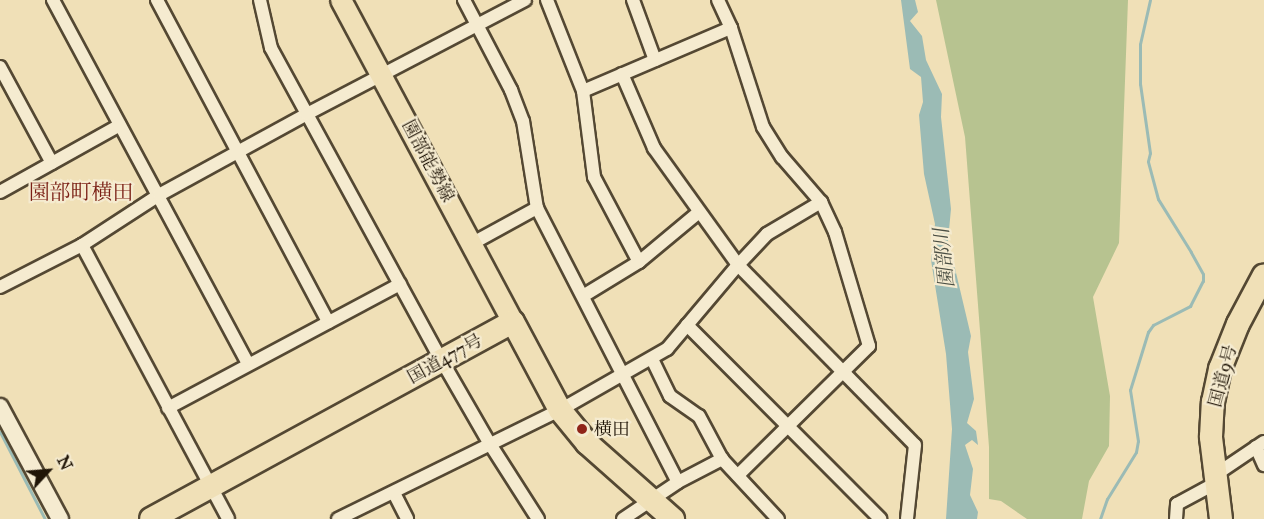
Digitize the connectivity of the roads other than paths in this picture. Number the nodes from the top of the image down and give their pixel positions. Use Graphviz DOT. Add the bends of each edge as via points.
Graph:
graph roads {
  1 [pos="53,0"];
  2 [pos="157,0"];
  3 [pos="260,0"];
  4 [pos="341,0"];
  5 [pos="464,0"];
  6 [pos="525,0"];
  7 [pos="547,0"];
  8 [pos="633,0"];
  9 [pos="718,0"];
  10 [pos="476,23"];
  11 [pos="731,28"];
  12 [pos="655,60"];
  13 [pos="0,67"];
  14 [pos="381,74"];
  15 [pos="621,74"];
  16 [pos="583,91"];
  17 [pos="307,114"];
  18 [pos="120,125"];
  19 [pos="237,152"];
  20 [pos="52,163"];
  21 [pos="0,192"];
  22 [pos="159,195"];
  23 [pos="821,202"];
  24 [pos="537,208"];
  25 [pos="699,212"];
  26 [pos="473,243"];
  27 [pos="82,245"];
  28 [pos="639,262"];
  29 [pos="738,265"];
  30 [pos="1264,275"];
  31 [pos="400,284"];
  32 [pos="0,287"];
  33 [pos="583,296"];
  34 [pos="328,322"];
  35 [pos="513,322"];
  36 [pos="687,325"];
  37 [pos="652,359"];
  38 [pos="441,361"];
  39 [pos="248,364"];
  40 [pos="842,372"];
  41 [pos="622,376"];
  42 [pos="0,407"];
  43 [pos="168,408"];
  44 [pos="560,410"];
  45 [pos="788,426"];
  46 [pos="490,444"];
  47 [pos="1260,444"];
  48 [pos="722,459"];
  49 [pos="1264,465"];
  50 [pos="738,475"];
  51 [pos="1215,479"];
  52 [pos="678,482"];
  53 [pos="211,487"];
  54 [pos="394,493"];
  55 [pos="652,502"];
  56 [pos="60,519"];
  57 [pos="151,519"];
  58 [pos="228,519"];
  59 [pos="338,519"];
  60 [pos="407,519"];
  61 [pos="538,519"];
  62 [pos="623,519"];
  63 [pos="673,519"];
  64 [pos="778,519"];
  65 [pos="880,519"];
  66 [pos="906,519"];
  67 [pos="1176,519"];
  68 [pos="1221,519"];
  1 -- 18 [label="street"];
  2 -- 19 [label="street"];
  3 -- 17 [label="street" via="271,48"];
  4 -- 14 [label="main road, 園部能勢線"];
  5 -- 10 [label="street"];
  6 -- 10 [label="street"];
  7 -- 16 [label="street"];
  8 -- 12 [label="street"];
  9 -- 11 [label="street"];
  10 -- 14 [label="street"];
  10 -- 24 [label="street" via="523,121"];
  11 -- 12 [label="street"];
  11 -- 23 [label="street" via="763,127 782,157"];
  12 -- 15 [label="street"];
  13 -- 20 [label="street"];
  14 -- 17 [label="street"];
  14 -- 26 [label="main road, 園部能勢線"];
  15 -- 16 [label="street"];
  15 -- 25 [label="street" via="654,148"];
  16 -- 28 [label="street" via="594,177"];
  17 -- 19 [label="street"];
  17 -- 31 [label="street"];
  18 -- 20 [label="street"];
  18 -- 22 [label="street"];
  19 -- 22 [label="street"];
  19 -- 34 [label="street"];
  20 -- 21 [label="street"];
  22 -- 27 [label="street"];
  22 -- 39 [label="street"];
  23 -- 29 [label="street" via="767,234"];
  23 -- 40 [label="street" via="835,232 869,346"];
  24 -- 26 [label="street"];
  24 -- 33 [label="street"];
  25 -- 28 [label="street"];
  25 -- 29 [label="street"];
  26 -- 35 [label="main road, 園部能勢線"];
  27 -- 32 [label="street"];
  27 -- 43 [label="street"];
  28 -- 33 [label="street"];
  29 -- 36 [label="street"];
  29 -- 40 [label="street"];
  30 -- 51 [label="highway, 国道9号" via="1220,369 1212,414"];
  31 -- 34 [label="street"];
  31 -- 38 [label="street"];
  33 -- 41 [label="street"];
  34 -- 39 [label="street"];
  35 -- 38 [label="highway, 国道477号"];
  35 -- 44 [label="highway"];
  36 -- 37 [label="street" via="667,349"];
  36 -- 45 [label="street"];
  37 -- 41 [label="street"];
  37 -- 48 [label="street" via="670,396 699,416"];
  38 -- 46 [label="street"];
  38 -- 53 [label="highway, 国道477号"];
  39 -- 43 [label="street"];
  40 -- 45 [label="street"];
  40 -- 66 [label="street" via="915,445"];
  41 -- 44 [label="street"];
  41 -- 52 [label="street"];
  42 -- 56 [label="street"];
  43 -- 53 [label="street"];
  44 -- 46 [label="street"];
  44 -- 55 [label="highway" via="587,443"];
  45 -- 50 [label="street"];
  45 -- 65 [label="street"];
  46 -- 54 [label="street"];
  46 -- 61 [label="street"];
  47 -- 49 [label="street"];
  47 -- 51 [label="street"];
  48 -- 50 [label="street"];
  48 -- 52 [label="street"];
  50 -- 64 [label="street"];
  51 -- 67 [label="street" via="1178,504"];
  51 -- 68 [label="highway, 国道9号"];
  52 -- 55 [label="street"];
  53 -- 57 [label="highway, 国道477号"];
  53 -- 58 [label="street"];
  54 -- 59 [label="street"];
  54 -- 60 [label="street"];
  55 -- 62 [label="street"];
  55 -- 63 [label="highway"];
}
